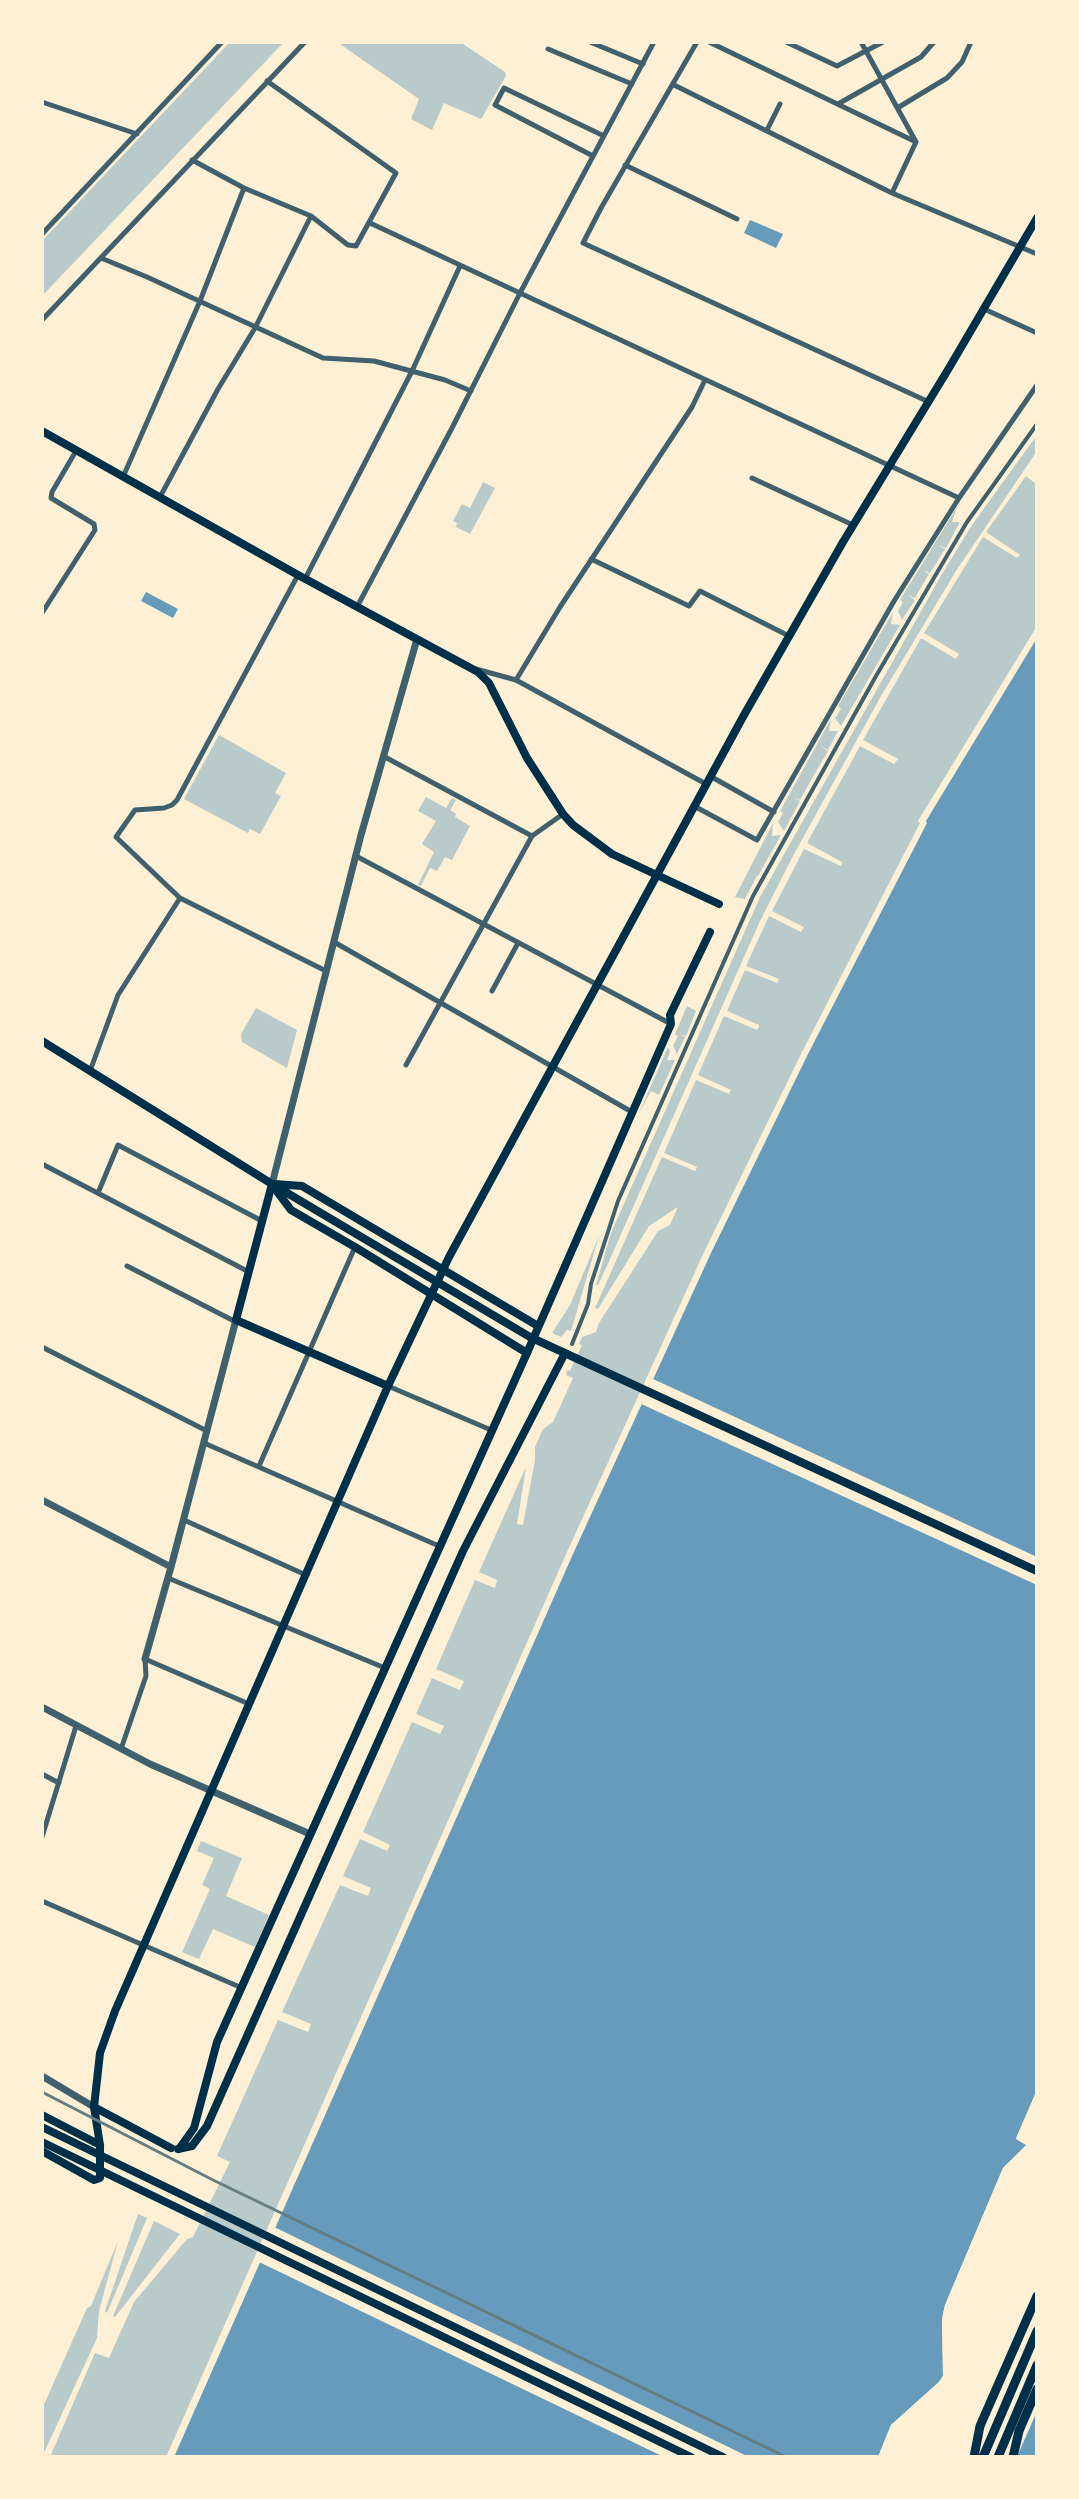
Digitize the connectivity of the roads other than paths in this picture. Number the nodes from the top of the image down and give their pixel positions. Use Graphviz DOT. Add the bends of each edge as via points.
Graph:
graph roads {
  1 [pos="222,42"];
  2 [pos="305,42"];
  3 [pos="590,42"];
  4 [pos="654,42"];
  5 [pos="697,42"];
  6 [pos="709,42"];
  7 [pos="786,42"];
  8 [pos="861,42"];
  9 [pos="882,42"];
  10 [pos="934,42"];
  11 [pos="971,42"];
  12 [pos="548,49"];
  13 [pos="867,51"];
  14 [pos="643,64"];
  15 [pos="883,79"];
  16 [pos="267,81"];
  17 [pos="632,84"];
  18 [pos="674,85"];
  19 [pos="42,102"];
  20 [pos="780,104"];
  21 [pos="838,104"];
  22 [pos="899,107"];
  23 [pos="767,130"];
  24 [pos="137,134"];
  25 [pos="604,136"];
  26 [pos="916,142"];
  27 [pos="593,156"];
  28 [pos="192,160"];
  29 [pos="626,165"];
  30 [pos="244,188"];
  31 [pos="892,193"];
  32 [pos="311,216"];
  33 [pos="1037,218"];
  34 [pos="737,219"];
  35 [pos="370,223"];
  36 [pos="42,234"];
  37 [pos="1020,246"];
  38 [pos="1037,254"];
  39 [pos="101,258"];
  40 [pos="460,266"];
  41 [pos="520,293"];
  42 [pos="200,301"];
  43 [pos="984,309"];
  44 [pos="42,320"];
  45 [pos="255,328"];
  46 [pos="1037,333"];
  47 [pos="412,371"];
  48 [pos="705,380"];
  49 [pos="1037,385"];
  50 [pos="471,391"];
  51 [pos="929,402"];
  52 [pos="1037,424"];
  53 [pos="42,431"];
  54 [pos="76,451"];
  55 [pos="889,465"];
  56 [pos="123,477"];
  57 [pos="752,478"];
  58 [pos="159,497"];
  59 [pos="959,498"];
  60 [pos="853,525"];
  61 [pos="591,559"];
  62 [pos="302,577"];
  63 [pos="357,607"];
  64 [pos="42,613"];
  65 [pos="789,636"];
  66 [pos="417,639"];
  67 [pos="472,668"];
  68 [pos="516,680"];
  69 [pos="383,756"];
  70 [pos="708,780"];
  71 [pos="694,806"];
  72 [pos="774,812"];
  73 [pos="562,814"];
  74 [pos="532,836"];
  75 [pos="356,856"];
  76 [pos="656,876"];
  77 [pos="180,898"];
  78 [pos="719,904"];
  79 [pos="484,924"];
  80 [pos="710,932"];
  81 [pos="334,942"];
  82 [pos="518,943"];
  83 [pos="326,971"];
  84 [pos="597,985"];
  85 [pos="492,991"];
  86 [pos="441,1002"];
  87 [pos="671,1024"];
  88 [pos="42,1041"];
  89 [pos="406,1065"];
  90 [pos="552,1066"];
  91 [pos="90,1071"];
  92 [pos="632,1112"];
  93 [pos="42,1164"];
  94 [pos="272,1184"];
  95 [pos="98,1193"];
  96 [pos="262,1221"];
  97 [pos="355,1247"];
  98 [pos="127,1266"];
  99 [pos="443,1269"];
  100 [pos="249,1272"];
  101 [pos="431,1294"];
  102 [pos="236,1321"];
  103 [pos="538,1326"];
  104 [pos="572,1344"];
  105 [pos="42,1347"];
  106 [pos="310,1352"];
  107 [pos="527,1353"];
  108 [pos="565,1353"];
  109 [pos="388,1386"];
  110 [pos="491,1430"];
  111 [pos="207,1431"];
  112 [pos="204,1443"];
  113 [pos="259,1466"];
  114 [pos="42,1500"];
  115 [pos="338,1502"];
  116 [pos="184,1520"];
  117 [pos="439,1546"];
  118 [pos="171,1567"];
  119 [pos="1037,1571"];
  120 [pos="306,1575"];
  121 [pos="168,1578"];
  122 [pos="283,1626"];
  123 [pos="145,1659"];
  124 [pos="385,1668"];
  125 [pos="249,1704"];
  126 [pos="42,1707"];
  127 [pos="76,1726"];
  128 [pos="121,1749"];
  129 [pos="42,1774"];
  130 [pos="59,1783"];
  131 [pos="211,1791"];
  132 [pos="310,1834"];
  133 [pos="42,1837"];
  134 [pos="42,1901"];
  135 [pos="143,1945"];
  136 [pos="242,1988"];
  137 [pos="42,2076"];
  138 [pos="94,2107"];
  139 [pos="42,2115"];
  140 [pos="42,2127"];
  141 [pos="42,2142"];
  142 [pos="100,2145"];
  143 [pos="175,2148"];
  144 [pos="42,2151"];
  145 [pos="1037,2296"];
  146 [pos="1037,2331"];
  147 [pos="1037,2365"];
  148 [pos="1037,2389"];
  149 [pos="691,2457"];
  150 [pos="723,2457"];
  151 [pos="974,2457"];
  152 [pos="983,2457"];
  153 [pos="998,2457"];
  154 [pos="1013,2457"];
  1 -- 24 [label="street"];
  2 -- 16 [label="street"];
  3 -- 14 [label="street"];
  4 -- 14 [label="street"];
  5 -- 18 [label="street"];
  6 -- 21 [label="street"];
  7 -- 13 [label="street" via="837,66"];
  8 -- 13 [label="street"];
  9 -- 13 [label="street"];
  10 -- 15 [label="street" via="921,57"];
  11 -- 22 [label="street" via="962,62 947,78"];
  12 -- 17 [label="street"];
  13 -- 15 [label="street"];
  14 -- 17 [label="street"];
  15 -- 21 [label="street"];
  15 -- 22 [label="street"];
  16 -- 28 [label="street"];
  16 -- 35 [label="street" via="396,173"];
  17 -- 25 [label="street"];
  18 -- 23 [label="street"];
  18 -- 29 [label="street"];
  19 -- 24 [label="street"];
  20 -- 23 [label="street"];
  21 -- 26 [label="street"];
  22 -- 26 [label="street"];
  23 -- 31 [label="street"];
  24 -- 36 [label="street"];
  25 -- 27 [label="street"];
  25 -- 27 [label="street" via="504,88 495,105"];
  26 -- 31 [label="street"];
  27 -- 41 [label="street"];
  28 -- 30 [label="street"];
  28 -- 39 [label="street"];
  29 -- 34 [label="street"];
  29 -- 51 [label="street" via="583,243"];
  30 -- 32 [label="street"];
  30 -- 42 [label="street"];
  31 -- 37 [label="street"];
  32 -- 35 [label="street" via="348,245 356,246"];
  32 -- 45 [label="street"];
  33 -- 37 [label="main road"];
  35 -- 40 [label="street"];
  37 -- 38 [label="street"];
  37 -- 43 [label="main road"];
  39 -- 42 [label="street"];
  39 -- 44 [label="street"];
  40 -- 41 [label="street"];
  40 -- 47 [label="street"];
  41 -- 48 [label="street"];
  41 -- 50 [label="street"];
  42 -- 45 [label="street"];
  42 -- 56 [label="street"];
  43 -- 46 [label="street"];
  43 -- 51 [label="main road"];
  45 -- 47 [label="street" via="323,358 374,361"];
  45 -- 58 [label="street"];
  47 -- 50 [label="street"];
  47 -- 62 [label="street"];
  48 -- 55 [label="street"];
  48 -- 61 [label="street" via="692,407"];
  49 -- 59 [label="street"];
  50 -- 63 [label="street"];
  51 -- 55 [label="main road"];
  52 -- 104 [label="street" via="967,522 753,896 618,1201"];
  53 -- 54 [label="main road"];
  54 -- 56 [label="main road"];
  54 -- 64 [label="street" via="51,498 94,524 95,530"];
  55 -- 59 [label="street"];
  55 -- 60 [label="main road"];
  56 -- 58 [label="main road"];
  57 -- 60 [label="street"];
  58 -- 62 [label="main road"];
  59 -- 72 [label="street" via="894,601"];
  60 -- 65 [label="main road"];
  61 -- 65 [label="street" via="689,606 700,591"];
  61 -- 68 [label="street"];
  62 -- 63 [label="main road"];
  62 -- 77 [label="street" via="177,800 164,808 135,810 116,837"];
  63 -- 66 [label="main road"];
  65 -- 70 [label="main road"];
  66 -- 67 [label="main road"];
  66 -- 69 [label="street"];
  67 -- 68 [label="street"];
  67 -- 73 [label="main road" via="489,683 527,758"];
  68 -- 70 [label="street"];
  69 -- 74 [label="street"];
  69 -- 75 [label="street"];
  70 -- 71 [label="main road"];
  70 -- 72 [label="street"];
  71 -- 72 [label="street" via="757,840"];
  71 -- 76 [label="main road"];
  73 -- 74 [label="street"];
  73 -- 76 [label="main road" via="596,845"];
  74 -- 79 [label="street"];
  75 -- 79 [label="street"];
  75 -- 81 [label="street"];
  76 -- 78 [label="main road"];
  76 -- 84 [label="main road"];
  77 -- 83 [label="street"];
  77 -- 91 [label="street" via="118,995"];
  79 -- 82 [label="street"];
  79 -- 86 [label="street"];
  80 -- 87 [label="main road" via="670,1015"];
  81 -- 83 [label="street"];
  81 -- 86 [label="street"];
  82 -- 84 [label="street"];
  82 -- 85 [label="street"];
  83 -- 94 [label="street"];
  84 -- 87 [label="street"];
  84 -- 90 [label="main road"];
  86 -- 89 [label="street"];
  86 -- 90 [label="street"];
  87 -- 92 [label="main road"];
  88 -- 91 [label="main road"];
  90 -- 92 [label="street"];
  90 -- 99 [label="main road"];
  91 -- 94 [label="main road"];
  92 -- 103 [label="main road"];
  93 -- 95 [label="street"];
  94 -- 96 [label="main road"];
  94 -- 97 [label="main road" via="291,1210"];
  94 -- 99 [label="main road" via="302,1186"];
  94 -- 108 [label="main road" via="519,1330"];
  95 -- 96 [label="street" via="117,1145"];
  95 -- 100 [label="street"];
  96 -- 100 [label="main road"];
  97 -- 101 [label="main road"];
  97 -- 106 [label="street"];
  98 -- 102 [label="street"];
  99 -- 101 [label="main road"];
  99 -- 103 [label="main road"];
  100 -- 102 [label="main road"];
  101 -- 107 [label="main road"];
  101 -- 109 [label="main road"];
  102 -- 106 [label="main road"];
  102 -- 111 [label="street"];
  103 -- 107 [label="main road"];
  105 -- 111 [label="street"];
  106 -- 109 [label="main road"];
  106 -- 113 [label="street"];
  107 -- 110 [label="main road"];
  108 -- 119 [label="main road"];
  108 -- 143 [label="main road" via="463,1551 207,2126 192,2146"];
  109 -- 110 [label="street"];
  109 -- 115 [label="main road"];
  110 -- 117 [label="main road"];
  111 -- 112 [label="street"];
  112 -- 113 [label="street"];
  112 -- 116 [label="street"];
  113 -- 115 [label="street"];
  114 -- 118 [label="street"];
  115 -- 117 [label="street"];
  115 -- 120 [label="main road"];
  116 -- 118 [label="street"];
  116 -- 120 [label="street"];
  117 -- 124 [label="main road"];
  118 -- 121 [label="street"];
  120 -- 122 [label="main road"];
  121 -- 122 [label="street"];
  121 -- 123 [label="street"];
  122 -- 124 [label="street"];
  122 -- 125 [label="main road"];
  123 -- 125 [label="street"];
  123 -- 128 [label="street" via="146,1676"];
  124 -- 132 [label="main road"];
  125 -- 131 [label="main road"];
  126 -- 127 [label="street"];
  127 -- 128 [label="street"];
  127 -- 130 [label="street"];
  128 -- 131 [label="street"];
  129 -- 130 [label="street"];
  130 -- 133 [label="street"];
  131 -- 132 [label="street"];
  131 -- 135 [label="main road"];
  132 -- 136 [label="main road"];
  134 -- 135 [label="street"];
  135 -- 136 [label="street"];
  135 -- 138 [label="main road" via="100,2053"];
  136 -- 143 [label="main road" via="217,2042 194,2128"];
  137 -- 138 [label="street"];
  138 -- 142 [label="main road"];
  138 -- 143 [label="main road"];
  139 -- 142 [label="main road"];
  140 -- 150 [label="main road"];
  141 -- 149 [label="main road"];
  142 -- 144 [label="main road" via="100,2178 94,2180"];
  145 -- 151 [label="highway" via="980,2426"];
  146 -- 152 [label="highway"];
  147 -- 153 [label="highway"];
  148 -- 154 [label="highway"];
}
